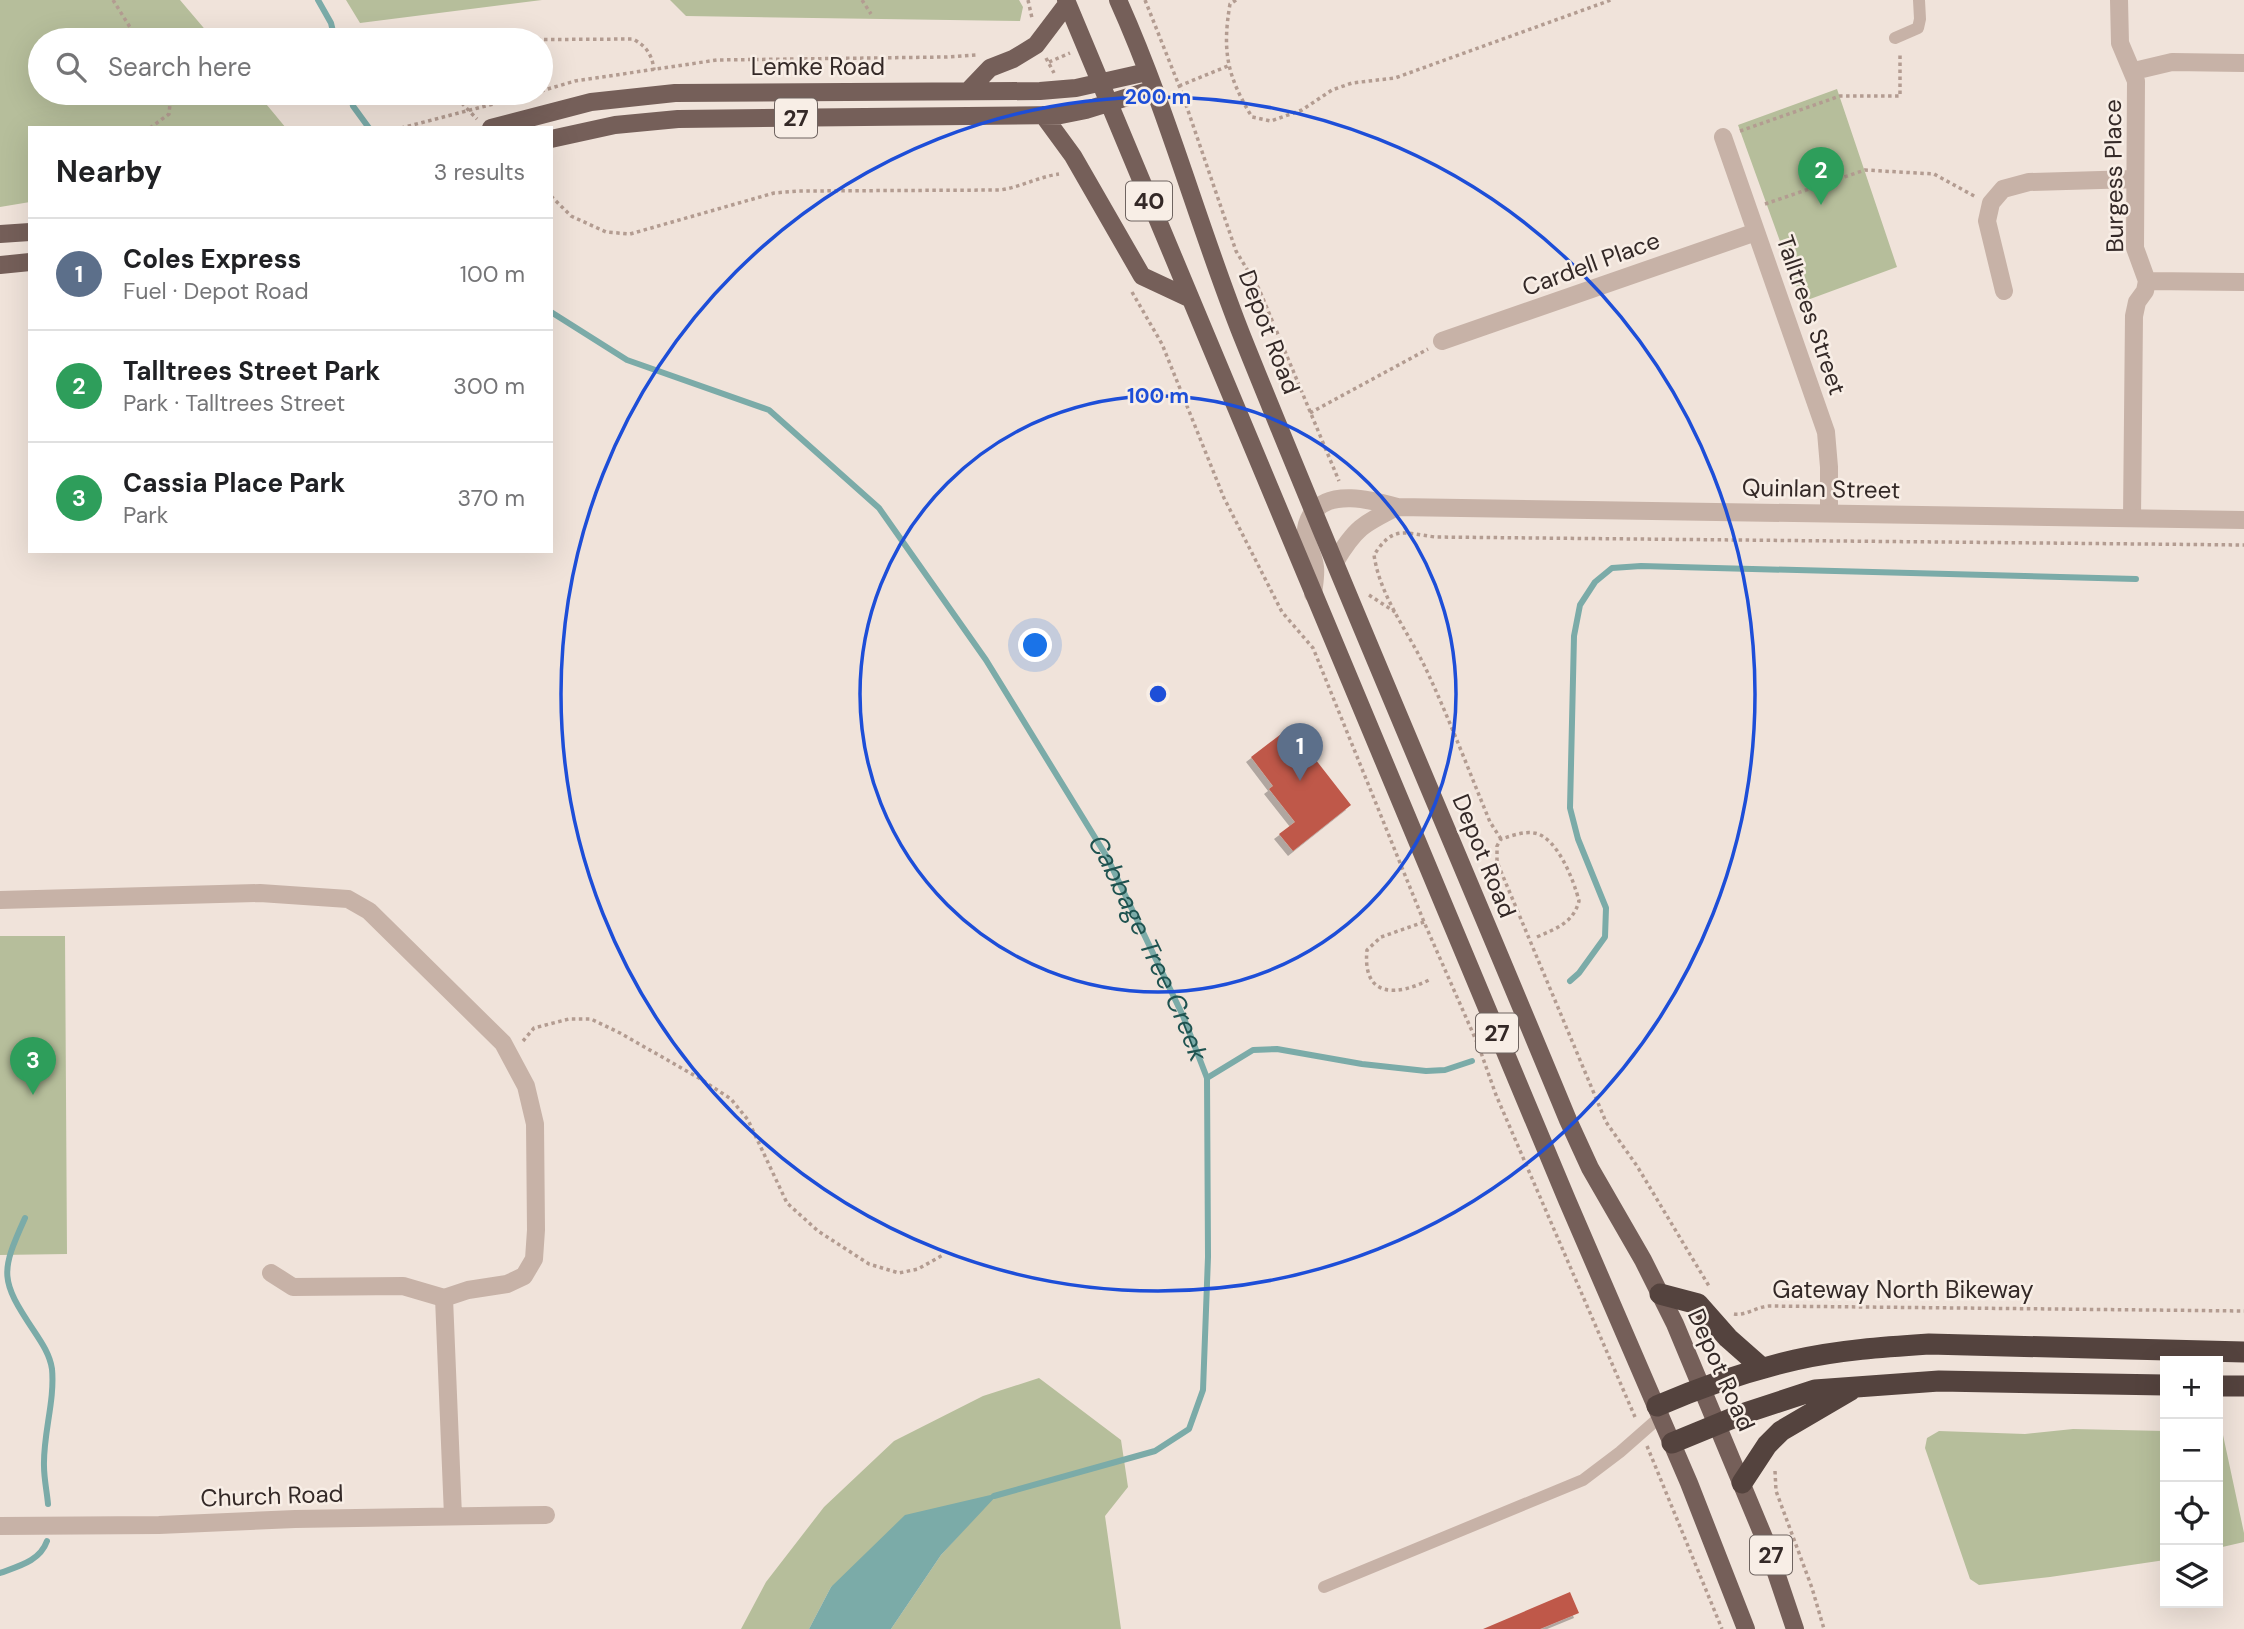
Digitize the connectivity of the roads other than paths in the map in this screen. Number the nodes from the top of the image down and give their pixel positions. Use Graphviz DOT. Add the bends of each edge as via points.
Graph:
graph roads {
  1 [pos="1118,0"];
  2 [pos="1919,0"];
  3 [pos="2119,0"];
  4 [pos="1066,2"];
  5 [pos="1898,37"];
  6 [pos="2244,63"];
  7 [pos="2134,71"];
  8 [pos="1147,72"];
  9 [pos="1100,83"];
  10 [pos="1154,89"];
  11 [pos="968,91"];
  12 [pos="1108,104"];
  13 [pos="1043,115"];
  14 [pos="498,126"];
  15 [pos="1723,137"];
  16 [pos="553,139"];
  17 [pos="2135,179"];
  18 [pos="28,232"];
  19 [pos="1756,232"];
  20 [pos="0,234"];
  21 [pos="28,262"];
  22 [pos="0,265"];
  23 [pos="2147,281"];
  24 [pos="2244,282"];
  25 [pos="2004,291"];
  26 [pos="1189,298"];
  27 [pos="1442,341"];
  28 [pos="1397,507"];
  29 [pos="1315,510"];
  30 [pos="1829,513"];
  31 [pos="2132,518"];
  32 [pos="2244,520"];
  33 [pos="1335,562"];
  34 [pos="1313,594"];
  35 [pos="0,900"];
  36 [pos="271,1273"];
  37 [pos="1660,1294"];
  38 [pos="444,1298"];
  39 [pos="2244,1352"];
  40 [pos="1762,1368"];
  41 [pos="2160,1385"];
  42 [pos="2223,1386"];
  43 [pos="2244,1386"];
  44 [pos="1701,1388"];
  45 [pos="1852,1389"];
  46 [pos="1659,1411"];
  47 [pos="1718,1424"];
  48 [pos="1672,1443"];
  49 [pos="1742,1483"];
  50 [pos="546,1515"];
  51 [pos="453,1516"];
  52 [pos="0,1525"];
  53 [pos="1324,1587"];
  54 [pos="1746,1629"];
  55 [pos="1795,1629"];
  1 -- 8 [label="main road, Depot Road"];
  2 -- 5 [label="lane" via="1918,28"];
  3 -- 7 [label="street, Burgess Place" via="2120,43"];
  4 -- 9 [label="main road, 40"];
  4 -- 11 [label="main road" via="1036,45 990,68"];
  6 -- 7 [label="street" via="2163,63"];
  7 -- 17 [label="street, Burgess Place"];
  8 -- 9 [label="main road, Lemke Road / 27"];
  8 -- 10 [label="main road, Depot Road"];
  9 -- 11 [label="main road, Lemke Road / 27" via="1040,91"];
  9 -- 12 [label="main road, 40"];
  10 -- 12 [label="main road, Lemke Road / 27"];
  10 -- 29 [label="main road, Depot Road / 27" via="1232,310"];
  11 -- 14 [label="main road, Lemke Road / 27" via="675,93 591,102"];
  12 -- 13 [label="main road, Lemke Road / 27"];
  12 -- 26 [label="main road, 40"];
  13 -- 16 [label="main road, Lemke Road / 27" via="678,119 615,125"];
  13 -- 26 [label="main road" via="1073,156 1142,276"];
  15 -- 19 [label="street, Talltrees Street"];
  17 -- 23 [label="street, Burgess Place" via="2136,254"];
  17 -- 25 [label="street" via="2018,183 2003,189 1988,211"];
  18 -- 20 [label="main road"];
  19 -- 27 [label="street, Cardell Place"];
  19 -- 30 [label="street, Talltrees Street" via="1826,432"];
  21 -- 22 [label="main road"];
  23 -- 24 [label="street"];
  23 -- 31 [label="street, Burgess Place" via="2134,316"];
  26 -- 34 [label="main road, 27"];
  28 -- 29 [label="street, Quinlan Street" via="1346,498"];
  28 -- 30 [label="street, Quinlan Street"];
  28 -- 33 [label="street, Quinlan Street" via="1360,527"];
  29 -- 33 [label="main road, Depot Road / 27"];
  29 -- 34 [label="street" via="1305,536 1315,566"];
  30 -- 31 [label="street, Quinlan Street"];
  31 -- 32 [label="street, Quinlan Street"];
  33 -- 37 [label="main road, Depot Road / 27" via="1568,1120"];
  34 -- 46 [label="main road, 27"];
  35 -- 38 [label="street" via="260,893 348,899 369,911 503,1043 526,1086 535,1124 534,1259 524,1276 507,1284"];
  36 -- 38 [label="street" via="293,1287 403,1286"];
  37 -- 40 [label="highway" via="1698,1304"];
  37 -- 44 [label="main road, Depot Road / 27"];
  38 -- 51 [label="street"];
  39 -- 40 [label="highway" via="1929,1344 1826,1354"];
  40 -- 44 [label="highway"];
  41 -- 45 [label="highway" via="1896,1382"];
  42 -- 43 [label="highway"];
  44 -- 46 [label="highway"];
  44 -- 47 [label="main road, Depot Road / 27"];
  45 -- 47 [label="highway" via="1815,1390"];
  45 -- 49 [label="highway" via="1781,1431"];
  46 -- 48 [label="main road, 27"];
  46 -- 53 [label="lane" via="1642,1433 1583,1480"];
  47 -- 48 [label="highway"];
  47 -- 49 [label="main road, Depot Road / 27"];
  48 -- 54 [label="main road, 27"];
  49 -- 55 [label="main road, Depot Road / 27"];
  50 -- 51 [label="street, Church Road"];
  51 -- 52 [label="street, Church Road"];
}
